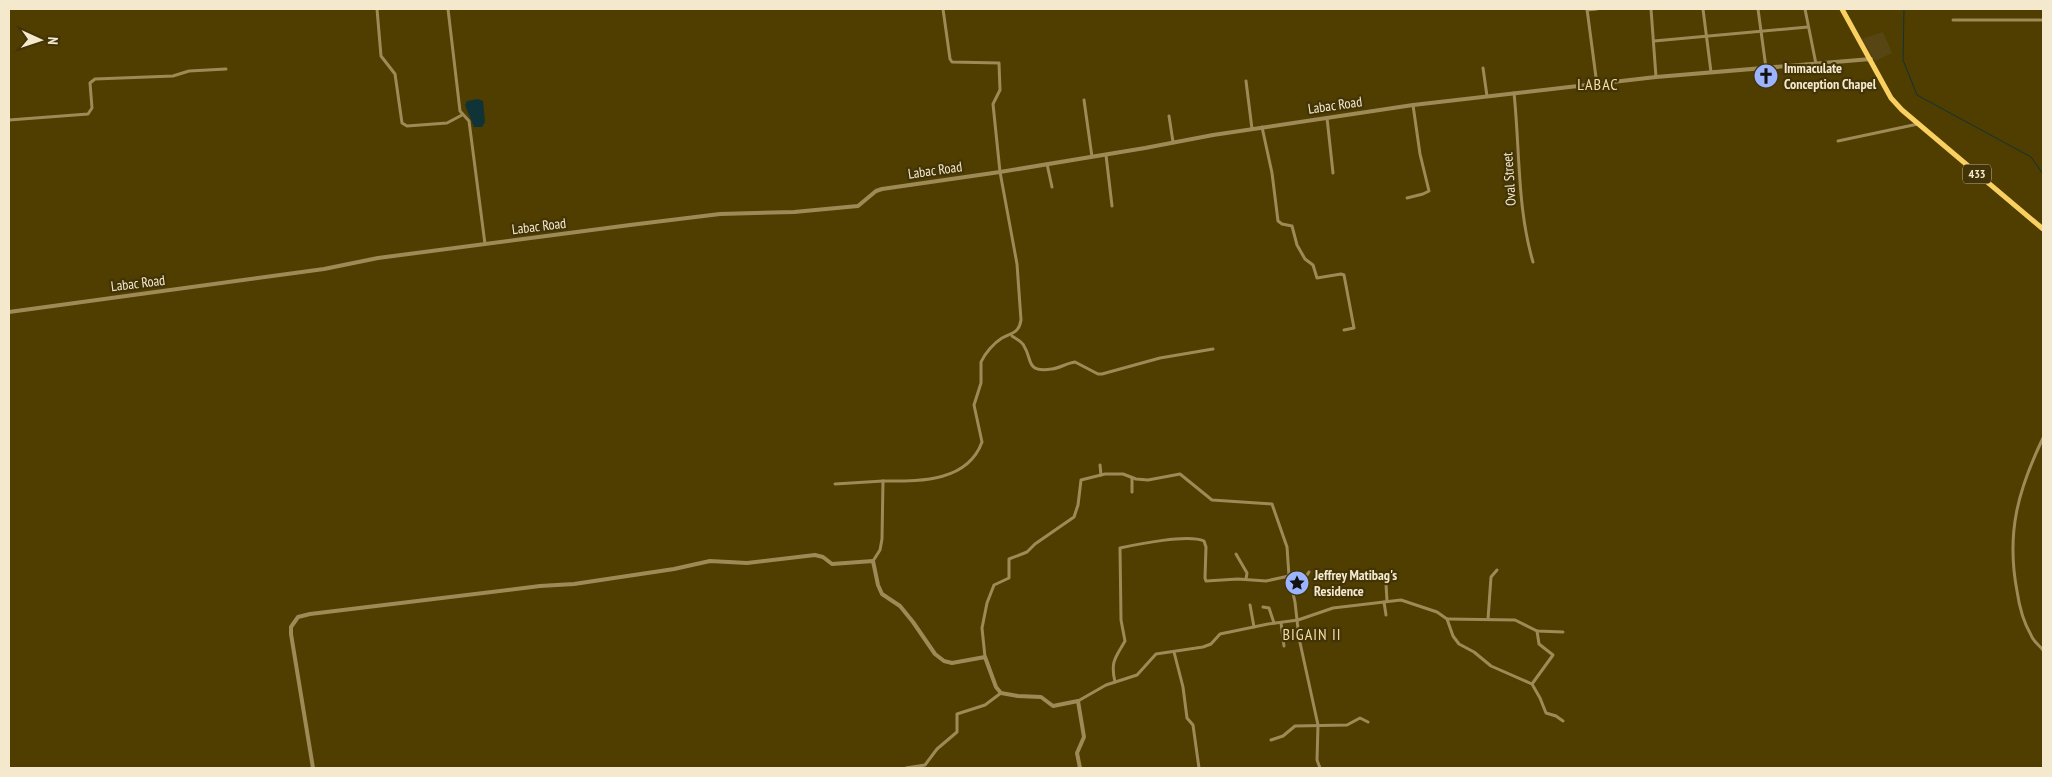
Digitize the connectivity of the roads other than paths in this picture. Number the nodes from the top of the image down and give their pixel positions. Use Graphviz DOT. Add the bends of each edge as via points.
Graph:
graph roads {
  1 [pos="377,9"];
  2 [pos="448,9"];
  3 [pos="943,9"];
  4 [pos="1587,9"];
  5 [pos="1597,9"];
  6 [pos="1650,9"];
  7 [pos="1703,9"];
  8 [pos="1758,9"];
  9 [pos="1805,9"];
  10 [pos="1842,9"];
  11 [pos="1953,20"];
  12 [pos="2043,20"];
  13 [pos="1808,27"];
  14 [pos="1760,32"];
  15 [pos="1706,37"];
  16 [pos="1654,41"];
  17 [pos="1871,59"];
  18 [pos="1816,64"];
  19 [pos="1482,68"];
  20 [pos="1766,68"];
  21 [pos="226,69"];
  22 [pos="1711,72"];
  23 [pos="1656,78"];
  24 [pos="1246,81"];
  25 [pos="1597,85"];
  26 [pos="1514,93"];
  27 [pos="1487,96"];
  28 [pos="1084,100"];
  29 [pos="1413,106"];
  30 [pos="462,116"];
  31 [pos="1168,116"];
  32 [pos="1326,118"];
  33 [pos="9,120"];
  34 [pos="1918,124"];
  35 [pos="1262,127"];
  36 [pos="1252,128"];
  37 [pos="1838,141"];
  38 [pos="1173,142"];
  39 [pos="1106,155"];
  40 [pos="1092,157"];
  41 [pos="1047,164"];
  42 [pos="1000,172"];
  43 [pos="1332,173"];
  44 [pos="1052,187"];
  45 [pos="1407,198"];
  46 [pos="1112,206"];
  47 [pos="2043,229"];
  48 [pos="485,244"];
  49 [pos="1533,262"];
  50 [pos="9,312"];
  51 [pos="1344,330"];
  52 [pos="1012,336"];
  53 [pos="1213,349"];
  54 [pos="2043,438"];
  55 [pos="1100,465"];
  56 [pos="1101,475"];
  57 [pos="1132,478"];
  58 [pos="883,481"];
  59 [pos="835,484"];
  60 [pos="1132,492"];
  61 [pos="1236,554"];
  62 [pos="873,561"];
  63 [pos="1497,570"];
  64 [pos="1309,572"];
  65 [pos="1289,576"];
  66 [pos="1246,579"];
  67 [pos="1386,584"];
  68 [pos="1385,602"];
  69 [pos="1250,606"];
  70 [pos="1263,607"];
  71 [pos="1386,615"];
  72 [pos="1447,619"];
  73 [pos="1488,619"];
  74 [pos="1298,620"];
  75 [pos="1281,622"];
  76 [pos="1274,623"];
  77 [pos="1254,627"];
  78 [pos="1537,631"];
  79 [pos="1564,632"];
  80 [pos="1284,646"];
  81 [pos="2043,650"];
  82 [pos="1174,652"];
  83 [pos="985,657"];
  84 [pos="1115,682"];
  85 [pos="1532,684"];
  86 [pos="1001,693"];
  87 [pos="1078,702"];
  88 [pos="1563,721"];
  89 [pos="1368,722"];
  90 [pos="1318,725"];
  91 [pos="1271,740"];
  92 [pos="313,768"];
  93 [pos="906,768"];
  94 [pos="1080,768"];
  95 [pos="1199,768"];
  96 [pos="1320,768"];
  1 -- 30 [label="street" via="382,56 395,74 402,123 407,126 430,125 447,123"];
  2 -- 30 [label="street"];
  3 -- 42 [label="street" via="952,62 999,63 1000,90 993,104"];
  4 -- 5 [label="street"];
  4 -- 25 [label="street"];
  6 -- 16 [label="street"];
  7 -- 15 [label="street"];
  8 -- 14 [label="street"];
  9 -- 13 [label="street"];
  10 -- 17 [label="main road, 433"];
  11 -- 12 [label="street"];
  13 -- 14 [label="street"];
  13 -- 18 [label="street"];
  14 -- 15 [label="street"];
  14 -- 20 [label="street"];
  15 -- 16 [label="street"];
  15 -- 22 [label="street"];
  16 -- 23 [label="street"];
  17 -- 18 [label="street, Labac Road"];
  17 -- 34 [label="main road, 433" via="1891,98"];
  18 -- 20 [label="street, Labac Road"];
  19 -- 27 [label="street"];
  20 -- 22 [label="street, Labac Road"];
  21 -- 33 [label="street" via="190,71 173,76 95,79 90,83 92,108 88,114"];
  22 -- 23 [label="street, Labac Road"];
  23 -- 25 [label="street, Labac Road"];
  24 -- 36 [label="street"];
  25 -- 26 [label="street, Labac Road"];
  26 -- 27 [label="street, Labac Road"];
  26 -- 49 [label="street, Oval Street" via="1522,206"];
  27 -- 29 [label="street, Labac Road"];
  28 -- 40 [label="street"];
  29 -- 32 [label="street, Labac Road"];
  29 -- 45 [label="street" via="1429,191"];
  30 -- 48 [label="street" via="469,121"];
  31 -- 38 [label="street"];
  32 -- 35 [label="street, Labac Road"];
  32 -- 43 [label="street"];
  34 -- 37 [label="street"];
  34 -- 47 [label="main road, 433"];
  35 -- 36 [label="street, Labac Road"];
  35 -- 51 [label="street" via="1278,220 1292,226 1297,245 1305,259 1313,264 1316,278 1344,275 1354,328"];
  36 -- 38 [label="street, Labac Road"];
  38 -- 39 [label="street, Labac Road"];
  39 -- 40 [label="street, Labac Road"];
  39 -- 46 [label="street"];
  40 -- 41 [label="street, Labac Road"];
  41 -- 42 [label="street, Labac Road"];
  41 -- 44 [label="street"];
  42 -- 48 [label="street, Labac Road" via="876,190 858,206 720,214"];
  42 -- 52 [label="street" via="1017,264 1021,306 1020,325"];
  48 -- 50 [label="street, Labac Road"];
  52 -- 53 [label="street" via="1024,344 1035,368 1059,368 1074,362 1102,374 1160,358"];
  52 -- 58 [label="street" via="997,342 981,362 981,383 974,405 982,442 972,457 956,471 941,478"];
  54 -- 81 [label="street" via="2016,510 2012,536 2019,602 2031,636"];
  55 -- 56 [label="street"];
  56 -- 57 [label="street" via="1123,474"];
  56 -- 83 [label="street" via="1081,480 1074,517 1027,552 1009,559 1009,578 992,587 987,604 982,628"];
  57 -- 60 [label="street"];
  57 -- 65 [label="street" via="1148,480 1180,474 1212,500 1272,504 1287,547"];
  58 -- 59 [label="street"];
  58 -- 62 [label="street" via="882,539"];
  61 -- 66 [label="street" via="1247,573"];
  62 -- 83 [label="street" via="882,594 900,606 935,654 952,663"];
  62 -- 92 [label="street" via="832,564 815,555 756,562 710,561 574,584 298,617 291,626 291,634"];
  63 -- 73 [label="street" via="1491,577"];
  64 -- 65 [label="street" via="1307,575"];
  65 -- 66 [label="street"];
  65 -- 74 [label="street"];
  66 -- 84 [label="street" via="1206,581 1206,547 1204,541 1198,539 1174,539 1120,548 1121,620 1125,641 1113,663"];
  67 -- 68 [label="street"];
  68 -- 71 [label="street"];
  68 -- 72 [label="street" via="1404,601 1432,610"];
  68 -- 74 [label="street" via="1334,608"];
  69 -- 77 [label="street"];
  70 -- 76 [label="street" via="1269,608"];
  72 -- 73 [label="street"];
  72 -- 85 [label="street" via="1459,644 1491,666"];
  73 -- 78 [label="street" via="1519,621"];
  74 -- 75 [label="street"];
  74 -- 90 [label="street"];
  75 -- 76 [label="street"];
  75 -- 80 [label="street"];
  76 -- 77 [label="street"];
  77 -- 82 [label="street" via="1220,634 1203,647"];
  78 -- 79 [label="street"];
  78 -- 85 [label="street" via="1540,644 1553,655"];
  82 -- 84 [label="street" via="1156,654 1137,675"];
  82 -- 95 [label="street" via="1187,718 1193,725"];
  83 -- 86 [label="street"];
  84 -- 87 [label="street"];
  85 -- 88 [label="street" via="1546,713"];
  86 -- 87 [label="street" via="1041,697 1053,706"];
  86 -- 93 [label="street" via="986,705 956,714 957,732 936,748 926,765"];
  87 -- 94 [label="street" via="1084,737 1077,753"];
  89 -- 90 [label="street" via="1360,718 1347,725"];
  90 -- 91 [label="street" via="1295,726 1283,736"];
  90 -- 96 [label="street" via="1317,760"];
}
